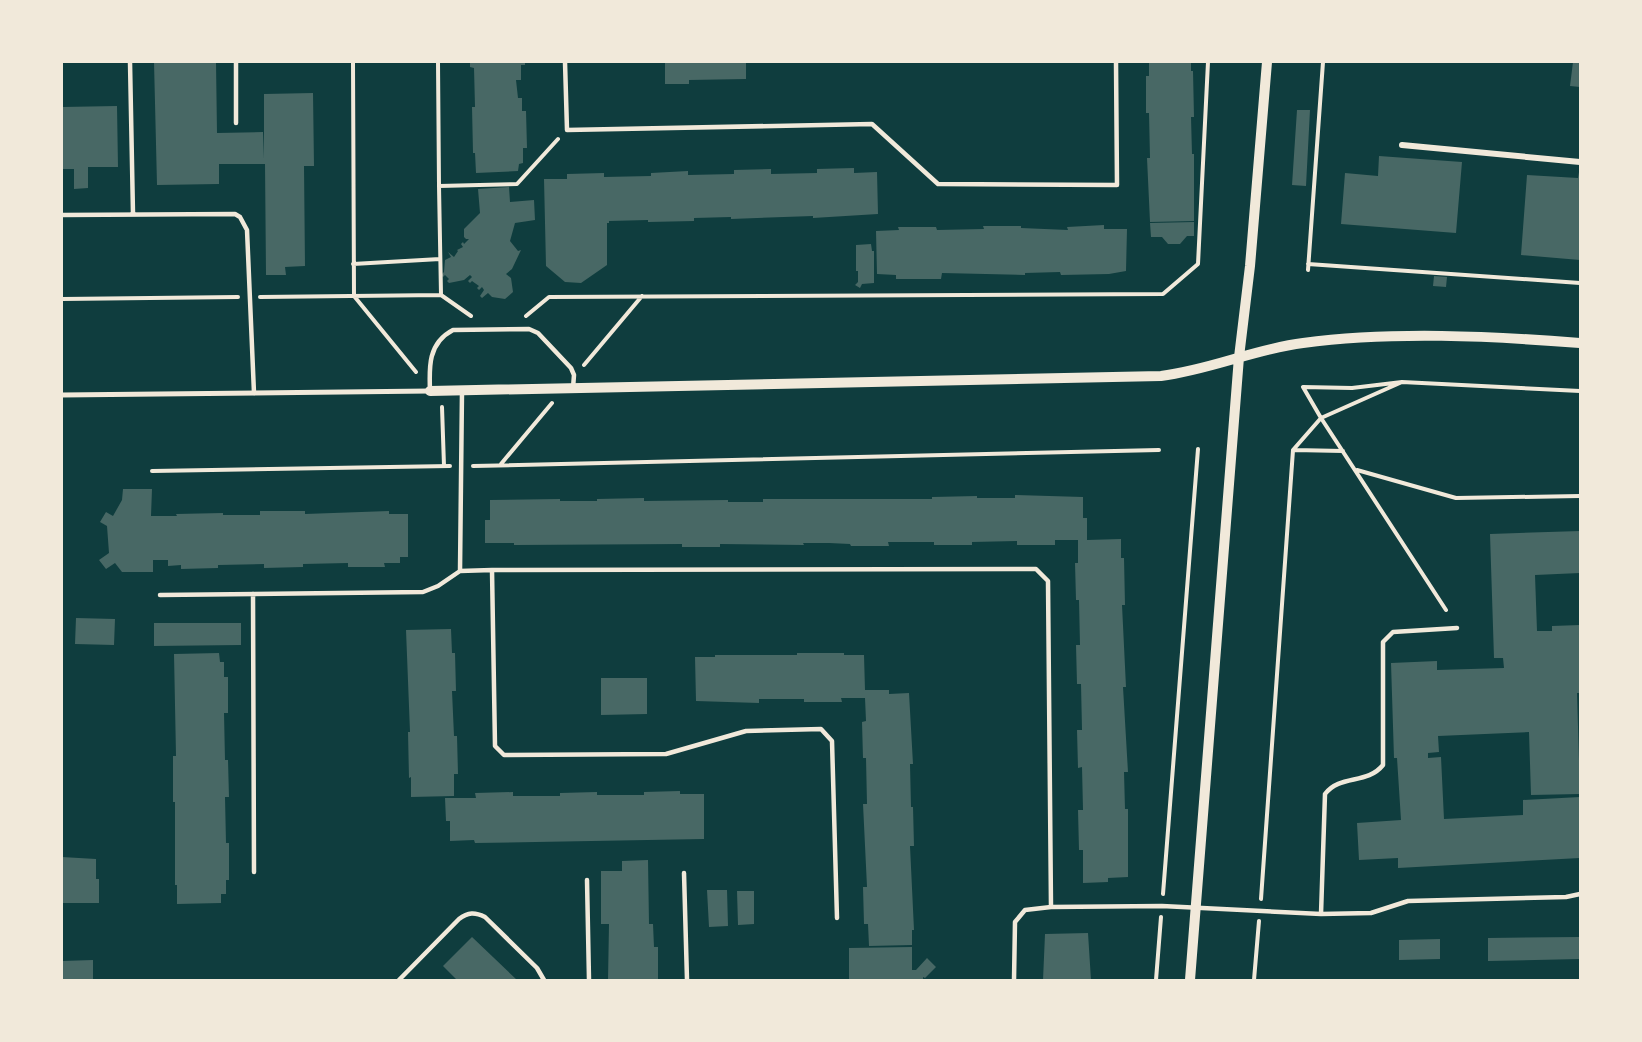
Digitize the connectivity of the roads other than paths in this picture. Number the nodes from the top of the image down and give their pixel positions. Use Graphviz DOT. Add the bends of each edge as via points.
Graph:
graph roads {
  1 [pos="130,62"];
  2 [pos="236,62"];
  3 [pos="565,62"];
  4 [pos="1116,62"];
  5 [pos="1267,62"];
  6 [pos="236,123"];
  7 [pos="1402,145"];
  8 [pos="1581,162"];
  9 [pos="134,214"];
  10 [pos="62,215"];
  11 [pos="1581,343"];
  12 [pos="1239,357"];
  13 [pos="573,390"];
  14 [pos="430,391"];
  15 [pos="462,391"];
  16 [pos="254,393"];
  17 [pos="62,395"];
  18 [pos="492,570"];
  19 [pos="460,571"];
  20 [pos="254,594"];
  21 [pos="160,596"];
  22 [pos="1457,628"];
  23 [pos="254,872"];
  24 [pos="684,873"];
  25 [pos="587,880"];
  26 [pos="1581,894"];
  27 [pos="1051,907"];
  28 [pos="1196,909"];
  29 [pos="1321,914"];
  30 [pos="837,918"];
  31 [pos="399,981"];
  32 [pos="544,981"];
  33 [pos="589,981"];
  34 [pos="687,981"];
  35 [pos="1014,981"];
  36 [pos="1190,981"];
  1 -- 9 [label="lane"];
  2 -- 6 [label="lane"];
  3 -- 4 [label="lane" via="567,129 872,124 938,184 1117,185"];
  5 -- 12 [label="street"];
  7 -- 8 [label="street"];
  9 -- 10 [label="lane"];
  9 -- 16 [label="lane" via="240,217 247,230"];
  11 -- 12 [label="street" via="1376,338 1304,343"];
  12 -- 13 [label="street" via="1188,372 1153,376"];
  12 -- 28 [label="street"];
  13 -- 14 [label="lane" via="571,368 538,333 529,329 453,330 445,334 428,365"];
  13 -- 15 [label="street"];
  14 -- 15 [label="street"];
  14 -- 16 [label="street"];
  15 -- 19 [label="lane"];
  16 -- 17 [label="street"];
  18 -- 19 [label="lane"];
  18 -- 27 [label="lane" via="1036,569 1048,581"];
  18 -- 30 [label="lane" via="495,746 504,755 666,754 746,731 821,729 832,741"];
  19 -- 20 [label="lane" via="423,592"];
  20 -- 21 [label="lane"];
  20 -- 23 [label="lane"];
  22 -- 29 [label="lane" via="1393,632 1383,642 1383,765 1375,774 1332,784 1325,794"];
  24 -- 34 [label="lane"];
  25 -- 33 [label="lane"];
  26 -- 29 [label="lane" via="1408,901 1371,913"];
  27 -- 28 [label="lane"];
  27 -- 35 [label="lane" via="1025,910 1015,922"];
  28 -- 29 [label="lane"];
  28 -- 36 [label="street"];
  31 -- 32 [label="lane" via="459,919 477,913 537,968"];
}
